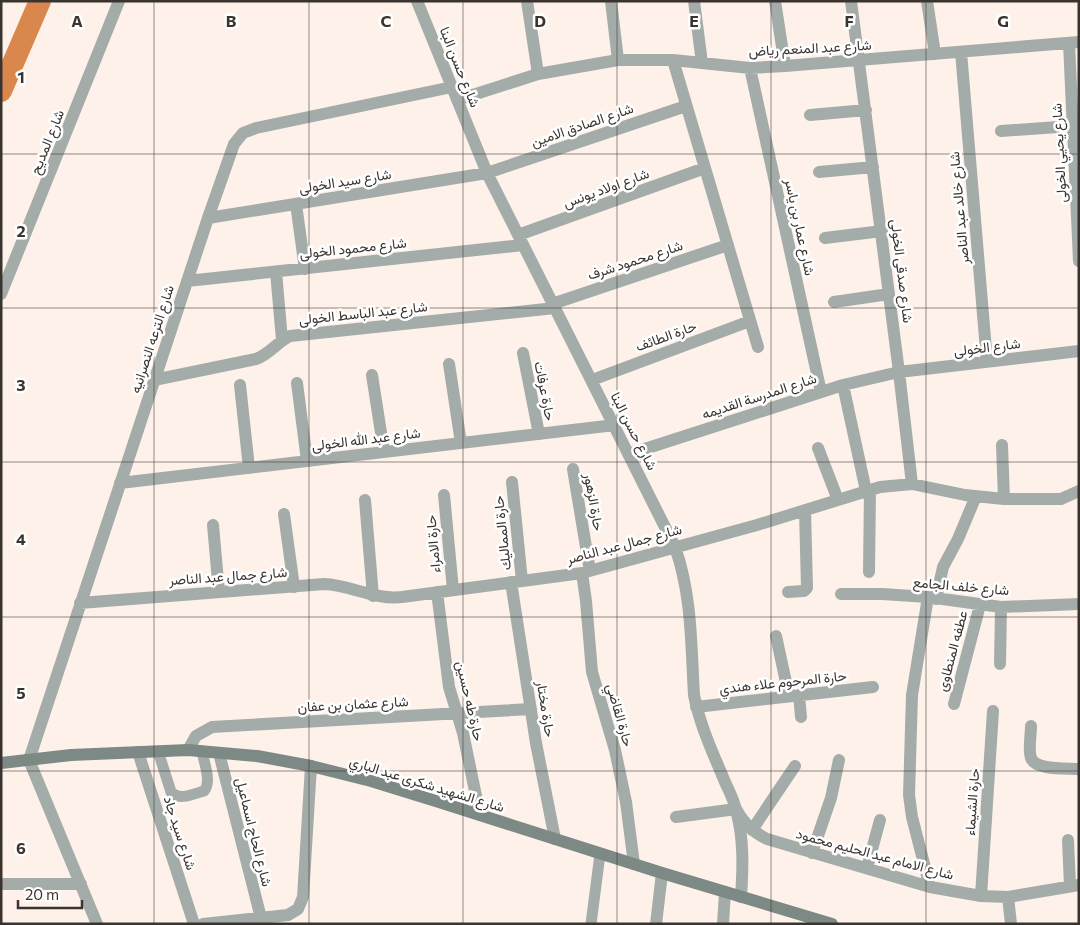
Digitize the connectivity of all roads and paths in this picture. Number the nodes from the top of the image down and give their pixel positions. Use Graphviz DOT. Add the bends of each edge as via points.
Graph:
graph roads {
  1 [pos="119,1"];
  2 [pos="417,1"];
  3 [pos="527,1"];
  4 [pos="611,1"];
  5 [pos="694,1"];
  6 [pos="775,1"];
  7 [pos="851,1"];
  8 [pos="927,1"];
  9 [pos="1074,43"];
  10 [pos="961,52"];
  11 [pos="935,54"];
  12 [pos="618,60"];
  13 [pos="673,60"];
  14 [pos="860,61"];
  15 [pos="702,63"];
  16 [pos="785,66"];
  17 [pos="750,68"];
  18 [pos="538,74"];
  19 [pos="452,87"];
  20 [pos="457,100"];
  21 [pos="686,106"];
  22 [pos="866,110"];
  23 [pos="810,114"];
  24 [pos="1072,126"];
  25 [pos="1001,131"];
  26 [pos="873,167"];
  27 [pos="705,168"];
  28 [pos="819,172"];
  29 [pos="487,173"];
  30 [pos="1077,175"];
  31 [pos="296,204"];
  32 [pos="208,218"];
  33 [pos="882,232"];
  34 [pos="825,238"];
  35 [pos="521,240"];
  36 [pos="728,245"];
  37 [pos="1079,260"];
  38 [pos="304,269"];
  39 [pos="276,272"];
  40 [pos="187,281"];
  41 [pos="1,294"];
  42 [pos="890,294"];
  43 [pos="834,302"];
  44 [pos="554,306"];
  45 [pos="750,321"];
  46 [pos="282,340"];
  47 [pos="758,347"];
  48 [pos="1079,352"];
  49 [pos="523,353"];
  50 [pos="986,362"];
  51 [pos="449,364"];
  52 [pos="899,372"];
  53 [pos="372,375"];
  54 [pos="154,380"];
  55 [pos="592,380"];
  56 [pos="297,383"];
  57 [pos="240,385"];
  58 [pos="843,385"];
  59 [pos="821,392"];
  60 [pos="615,425"];
  61 [pos="539,434"];
  62 [pos="462,443"];
  63 [pos="1002,445"];
  64 [pos="818,448"];
  65 [pos="384,452"];
  66 [pos="629,454"];
  67 [pos="307,461"];
  68 [pos="249,468"];
  69 [pos="573,468"];
  70 [pos="512,482"];
  71 [pos="120,483"];
  72 [pos="912,484"];
  73 [pos="868,491"];
  74 [pos="1079,491"];
  75 [pos="444,495"];
  76 [pos="976,496"];
  77 [pos="1004,499"];
  78 [pos="365,500"];
  79 [pos="838,500"];
  80 [pos="805,510"];
  81 [pos="284,514"];
  82 [pos="213,525"];
  83 [pos="674,547"];
  84 [pos="586,572"];
  85 [pos="869,572"];
  86 [pos="517,582"];
  87 [pos="294,586"];
  88 [pos="452,590"];
  89 [pos="219,592"];
  90 [pos="437,592"];
  91 [pos="788,592"];
  92 [pos="841,594"];
  93 [pos="373,596"];
  94 [pos="932,598"];
  95 [pos="80,603"];
  96 [pos="1079,604"];
  97 [pos="980,605"];
  98 [pos="1001,607"];
  99 [pos="776,636"];
  100 [pos="1000,664"];
  101 [pos="873,686"];
  102 [pos="794,696"];
  103 [pos="954,704"];
  104 [pos="696,707"];
  105 [pos="530,709"];
  106 [pos="993,710"];
  107 [pos="456,713"];
  108 [pos="801,717"];
  109 [pos="1031,726"];
  110 [pos="188,750"];
  111 [pos="158,751"];
  112 [pos="202,751"];
  113 [pos="138,752"];
  114 [pos="219,753"];
  115 [pos="28,760"];
  116 [pos="838,760"];
  117 [pos="1,763"];
  118 [pos="311,766"];
  119 [pos="795,766"];
  120 [pos="1079,769"];
  121 [pos="736,809"];
  122 [pos="480,815"];
  123 [pos="676,817"];
  124 [pos="880,820"];
  125 [pos="752,830"];
  126 [pos="555,840"];
  127 [pos="1068,840"];
  128 [pos="812,852"];
  129 [pos="600,854"];
  130 [pos="634,864"];
  131 [pos="867,868"];
  132 [pos="662,873"];
  133 [pos="1,884"];
  134 [pos="81,884"];
  135 [pos="1074,886"];
  136 [pos="930,887"];
  137 [pos="725,892"];
  138 [pos="981,896"];
  139 [pos="741,897"];
  140 [pos="1008,897"];
  141 [pos="261,918"];
  142 [pos="827,923"];
  143 [pos="98,924"];
  144 [pos="194,924"];
  145 [pos="203,924"];
  146 [pos="591,924"];
  147 [pos="656,924"];
  148 [pos="724,924"];
  149 [pos="1012,924"];
  1 -- 41 [label="street, شارع المديح"];
  2 -- 19 [label="street, شارع حسن البنا"];
  3 -- 18 [label="street"];
  4 -- 12 [label="street"];
  5 -- 15 [label="street"];
  6 -- 16 [label="street"];
  7 -- 14 [label="street, شارع صدقى الخولى"];
  8 -- 11 [label="street"];
  9 -- 10 [label="street, شارع عبد المنعم رياض"];
  9 -- 24 [label="street, شارع يحيي الخولى"];
  10 -- 11 [label="street, شارع عبد المنعم رياض"];
  10 -- 50 [label="street, شارع خالد عبد الناصر"];
  11 -- 14 [label="street, شارع عبد المنعم رياض"];
  12 -- 13 [label="street, شارع عبد المنعم رياض"];
  12 -- 18 [label="street, شارع عبد المنعم رياض"];
  13 -- 15 [label="street, شارع عبد المنعم رياض"];
  13 -- 21 [label="street"];
  14 -- 16 [label="street, شارع عبد المنعم رياض"];
  14 -- 22 [label="street, شارع صدقى الخولى"];
  15 -- 17 [label="street, شارع عبد المنعم رياض"];
  16 -- 17 [label="street, شارع عبد المنعم رياض"];
  17 -- 59 [label="street, شارع عمار بن ياسر"];
  18 -- 20 [label="street, شارع عبد المنعم رياض"];
  19 -- 20 [label="street, شارع حسن البنا"];
  19 -- 32 [label="street, شارع الترعه النصرانيه" via="249,130 234,144"];
  20 -- 29 [label="street, شارع حسن البنا"];
  21 -- 27 [label="street"];
  21 -- 29 [label="street, شارع الصادق الامين"];
  22 -- 23 [label="street"];
  22 -- 26 [label="street, شارع صدقى الخولى"];
  24 -- 25 [label="street"];
  24 -- 30 [label="street, شارع يحيي الخولى"];
  26 -- 28 [label="street"];
  26 -- 33 [label="street, شارع صدقى الخولى"];
  27 -- 35 [label="street, شارع اولاد يونس"];
  27 -- 36 [label="street"];
  29 -- 31 [label="street, شارع سيد الخولى"];
  29 -- 35 [label="street, شارع حسن البنا"];
  30 -- 37 [label="street, شارع يحيي الخولى"];
  31 -- 32 [label="street, شارع سيد الخولى"];
  31 -- 38 [label="street"];
  32 -- 40 [label="street, شارع الترعه النصرانيه"];
  33 -- 34 [label="street"];
  33 -- 42 [label="street, شارع صدقى الخولى"];
  35 -- 38 [label="street, شارع محمود الخولى"];
  35 -- 44 [label="street, شارع حسن البنا"];
  36 -- 44 [label="street, شارع محمود شرف"];
  36 -- 45 [label="street"];
  38 -- 39 [label="street, شارع محمود الخولى"];
  39 -- 40 [label="street, شارع محمود الخولى"];
  39 -- 46 [label="street"];
  40 -- 54 [label="street, شارع الترعه النصرانيه"];
  42 -- 43 [label="street"];
  42 -- 52 [label="street, شارع صدقى الخولى"];
  44 -- 46 [label="street, شارع عبد الباسط الخولى" via="300,334"];
  44 -- 55 [label="street, شارع حسن البنا"];
  45 -- 47 [label="street"];
  45 -- 55 [label="street, حارة الطائف"];
  46 -- 54 [label="street, شارع عبد الباسط الخولى" via="256,359"];
  48 -- 50 [label="street, شارع الخولى"];
  49 -- 61 [label="street, حارة عرفات"];
  50 -- 52 [label="street, شارع الخولى"];
  51 -- 62 [label="street"];
  52 -- 58 [label="street, شارع المدرسة القديمه"];
  52 -- 72 [label="street, شارع صدقى الخولى"];
  53 -- 65 [label="street"];
  54 -- 71 [label="street, شارع الترعه النصرانيه"];
  55 -- 60 [label="street, شارع حسن البنا"];
  56 -- 67 [label="street"];
  57 -- 68 [label="street"];
  58 -- 59 [label="street, شارع المدرسة القديمه"];
  58 -- 73 [label="street"];
  59 -- 66 [label="street, شارع المدرسة القديمه"];
  60 -- 61 [label="street, شارع عبد الله الخولى"];
  60 -- 66 [label="street, شارع حسن البنا"];
  61 -- 62 [label="street, شارع عبد الله الخولى"];
  62 -- 65 [label="street, شارع عبد الله الخولى"];
  63 -- 77 [label="street"];
  64 -- 79 [label="street"];
  65 -- 67 [label="street, شارع عبد الله الخولى"];
  66 -- 83 [label="street, شارع حسن البنا"];
  67 -- 68 [label="street, شارع عبد الله الخولى"];
  68 -- 71 [label="street, شارع عبد الله الخولى"];
  69 -- 84 [label="street, حارة الزهور"];
  70 -- 86 [label="street, حارة المماليك"];
  71 -- 95 [label="street, شارع الترعه النصرانيه"];
  72 -- 73 [label="street, شارع جمال عبد الناصر"];
  72 -- 76 [label="street, شارع جمال عبد الناصر"];
  73 -- 79 [label="street, شارع جمال عبد الناصر"];
  73 -- 85 [label="street"];
  74 -- 77 [label="street, شارع جمال عبد الناصر" via="1056,499"];
  75 -- 88 [label="street, حارة الامراء"];
  76 -- 77 [label="street, شارع جمال عبد الناصر"];
  76 -- 94 [label="street"];
  78 -- 93 [label="street"];
  79 -- 80 [label="street, شارع جمال عبد الناصر"];
  80 -- 83 [label="street, شارع جمال عبد الناصر"];
  80 -- 91 [label="street" via="807,588"];
  81 -- 87 [label="street"];
  82 -- 89 [label="street"];
  83 -- 84 [label="street, شارع جمال عبد الناصر"];
  83 -- 104 [label="street, شارع حسن البنا" via="689,600"];
  84 -- 86 [label="street, شارع جمال عبد الناصر"];
  84 -- 130 [label="street, حارة القاضي" via="592,672 615,750 630,823"];
  86 -- 88 [label="street, شارع جمال عبد الناصر"];
  86 -- 105 [label="street, حارة مختار"];
  87 -- 89 [label="street, شارع جمال عبد الناصر"];
  87 -- 93 [label="street, شارع جمال عبد الناصر" via="334,584"];
  88 -- 90 [label="street, شارع جمال عبد الناصر"];
  89 -- 95 [label="street, شارع جمال عبد الناصر"];
  90 -- 93 [label="street, شارع جمال عبد الناصر" via="392,598"];
  90 -- 107 [label="street, حارة طه حسين" via="449,687"];
  92 -- 94 [label="street, شارع خلف الجامع"];
  94 -- 97 [label="street, شارع خلف الجامع"];
  94 -- 136 [label="street" via="912,695 909,795"];
  95 -- 115 [label="street, شارع الترعه النصرانيه"];
  96 -- 98 [label="street, شارع خلف الجامع"];
  97 -- 98 [label="street, شارع خلف الجامع"];
  97 -- 103 [label="street, عطفه المنطاوى"];
  98 -- 100 [label="street"];
  99 -- 102 [label="street"];
  101 -- 102 [label="street, حارة المرحوم علاء هندي"];
  102 -- 104 [label="street, حارة المرحوم علاء هندي"];
  102 -- 108 [label="street"];
  104 -- 121 [label="street, شارع حسن البنا"];
  105 -- 107 [label="street, شارع عثمان بن عفان"];
  105 -- 126 [label="street, حارة مختار"];
  106 -- 138 [label="street, حارة الشيماء"];
  107 -- 110 [label="street, شارع عثمان بن عفان" via="212,727 196,736"];
  107 -- 122 [label="street, حارة طه حسين"];
  109 -- 120 [label="street" via="1031,756 1035,764"];
  110 -- 111 [label="main road, شارع الشهيد شكرى عبد الباري"];
  110 -- 112 [label="main road, شارع الشهيد شكرى عبد الباري"];
  111 -- 112 [label="lane" via="171,792 179,797 206,789 208,783"];
  111 -- 113 [label="main road, شارع الشهيد شكرى عبد الباري"];
  112 -- 114 [label="main road, شارع الشهيد شكرى عبد الباري"];
  113 -- 115 [label="main road, شارع الشهيد شكرى عبد الباري"];
  113 -- 144 [label="street, شارع سيد جاد"];
  114 -- 118 [label="main road, شارع الشهيد شكرى عبد الباري"];
  114 -- 141 [label="street, شارع الحاج اسماعيل"];
  115 -- 117 [label="main road, شارع الشهيد شكرى عبد الباري"];
  115 -- 134 [label="street"];
  116 -- 128 [label="street" via="830,798"];
  118 -- 122 [label="main road, شارع الشهيد شكرى عبد الباري" via="372,781"];
  118 -- 141 [label="street" via="302,903 288,915"];
  119 -- 125 [label="street"];
  121 -- 123 [label="street"];
  121 -- 125 [label="street, شارع الامام عبد الحليم محمود"];
  121 -- 139 [label="street, شارع حسن البنا" via="742,852"];
  122 -- 126 [label="main road, شارع الشهيد شكرى عبد الباري"];
  124 -- 131 [label="street"];
  125 -- 128 [label="street, شارع الامام عبد الحليم محمود" via="767,839"];
  126 -- 129 [label="main road, شارع الشهيد شكرى عبد الباري"];
  127 -- 135 [label="street"];
  128 -- 131 [label="street, شارع الامام عبد الحليم محمود"];
  129 -- 130 [label="main road, شارع الشهيد شكرى عبد الباري"];
  129 -- 146 [label="lane"];
  130 -- 132 [label="main road, شارع الشهيد شكرى عبد الباري"];
  131 -- 136 [label="street, شارع الامام عبد الحليم محمود"];
  132 -- 137 [label="main road, شارع الشهيد شكرى عبد الباري"];
  132 -- 147 [label="street"];
  133 -- 134 [label="street"];
  134 -- 143 [label="street"];
  135 -- 140 [label="street, شارع الامام عبد الحليم محمود"];
  136 -- 138 [label="street, شارع الامام عبد الحليم محمود"];
  137 -- 139 [label="main road, شارع الشهيد شكرى عبد الباري"];
  137 -- 148 [label="street"];
  138 -- 140 [label="street, شارع الامام عبد الحليم محمود"];
  139 -- 142 [label="main road, شارع الشهيد شكرى عبد الباري"];
  140 -- 149 [label="street"];
  141 -- 145 [label="street"];
}
